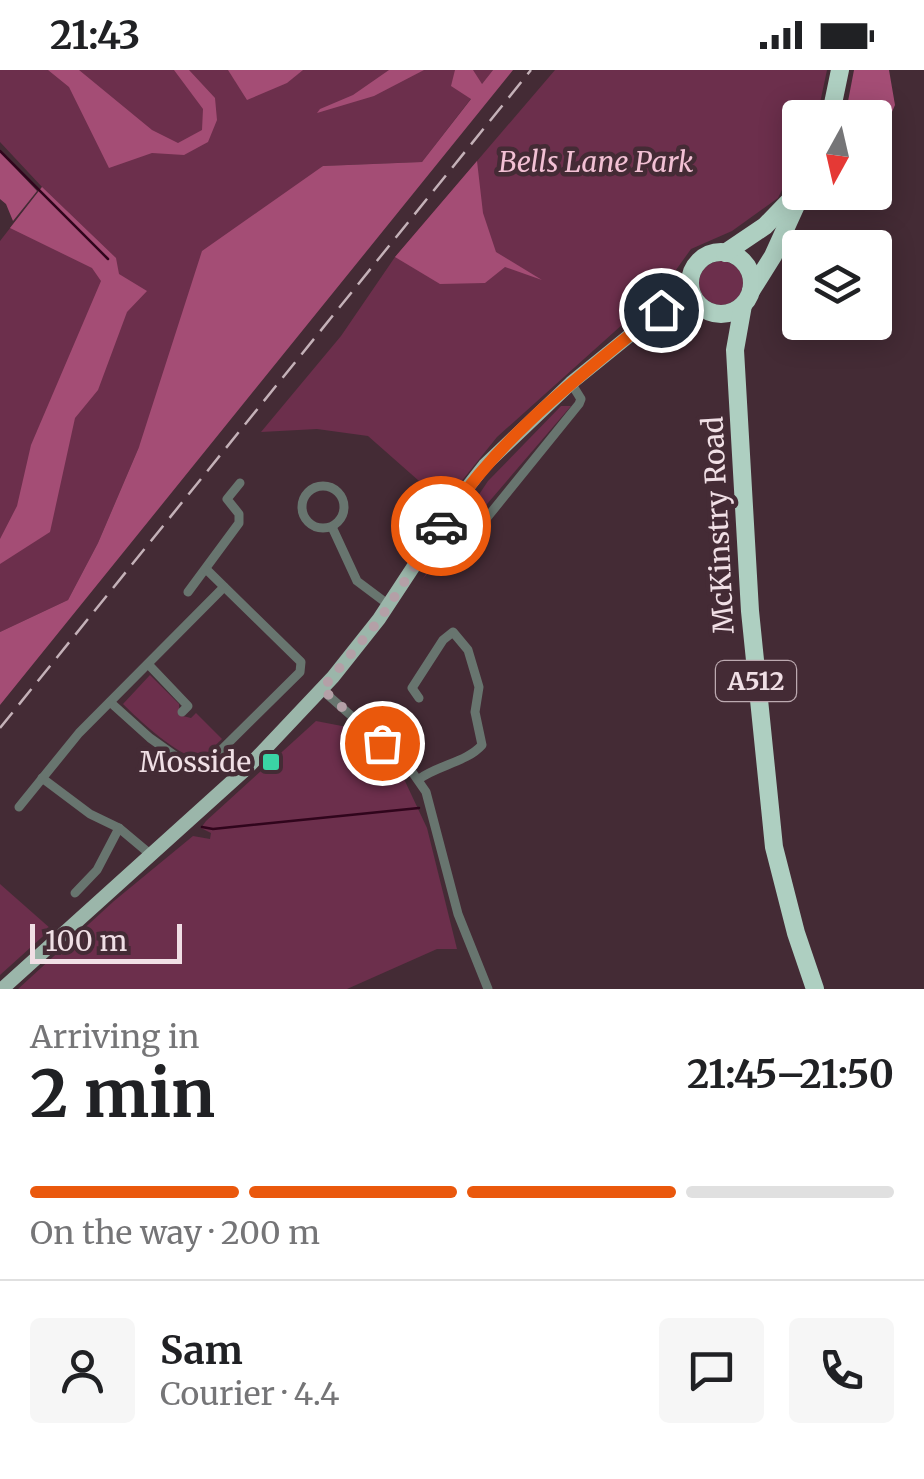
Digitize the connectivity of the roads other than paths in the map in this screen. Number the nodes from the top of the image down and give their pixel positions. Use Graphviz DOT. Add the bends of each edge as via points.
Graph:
graph roads {
  1 [pos="840,70"];
  2 [pos="834,100"];
  3 [pos="782,210"];
  4 [pos="793,210"];
  5 [pos="725,252"];
  6 [pos="690,278"];
  7 [pos="747,298"];
  8 [pos="661,310"];
  9 [pos="708,311"];
  10 [pos="735,350"];
  11 [pos="571,382"];
  12 [pos="240,483"];
  13 [pos="332,526"];
  14 [pos="471,558"];
  15 [pos="206,569"];
  16 [pos="224,587"];
  17 [pos="188,592"];
  18 [pos="388,605"];
  19 [pos="459,618"];
  20 [pos="453,632"];
  21 [pos="148,664"];
  22 [pos="400,684"];
  23 [pos="322,689"];
  24 [pos="110,702"];
  25 [pos="182,712"];
  26 [pos="42,778"];
  27 [pos="419,779"];
  28 [pos="19,808"];
  29 [pos="119,828"];
  30 [pos="150,854"];
  31 [pos="75,892"];
  32 [pos="2,989"];
  33 [pos="488,989"];
  34 [pos="816,989"];
  1 -- 2 [label="highway"];
  3 -- 5 [label="highway"];
  4 -- 7 [label="highway"];
  5 -- 6 [label="highway" via="698,262"];
  5 -- 7 [label="highway" via="743,262 752,280"];
  6 -- 8 [label="main road"];
  6 -- 9 [label="highway" via="692,295"];
  7 -- 9 [label="highway" via="724,314"];
  7 -- 10 [label="highway, McKinstry Road / A512"];
  8 -- 9 [label="main road"];
  8 -- 11 [label="main road"];
  9 -- 10 [label="highway, McKinstry Road / A512"];
  10 -- 34 [label="highway, McKinstry Road / A512" via="750,611 774,847"];
  11 -- 14 [label="street" via="579,404 464,546 461,555"];
  11 -- 18 [label="main road" via="485,465"];
  12 -- 15 [label="street" via="227,499 240,523"];
  13 -- 13 [label="street" via="314,527 304,518 301,504 312,488 332,488 342,497 342,517"];
  13 -- 18 [label="street" via="357,581"];
  15 -- 16 [label="street"];
  15 -- 17 [label="street"];
  16 -- 21 [label="street"];
  16 -- 24 [label="street" via="301,662 300,672 195,770"];
  18 -- 23 [label="main road"];
  19 -- 20 [label="street"];
  20 -- 22 [label="street" via="416,693"];
  20 -- 27 [label="street" via="468,650 480,687 475,712 482,745"];
  21 -- 24 [label="street"];
  21 -- 25 [label="street" via="188,706"];
  23 -- 27 [label="street"];
  23 -- 30 [label="main road" via="248,767"];
  24 -- 26 [label="street"];
  26 -- 28 [label="street"];
  26 -- 29 [label="street"];
  27 -- 33 [label="street" via="435,815 461,924"];
  29 -- 30 [label="street"];
  29 -- 31 [label="street" via="97,870"];
  30 -- 32 [label="main road"];
}
